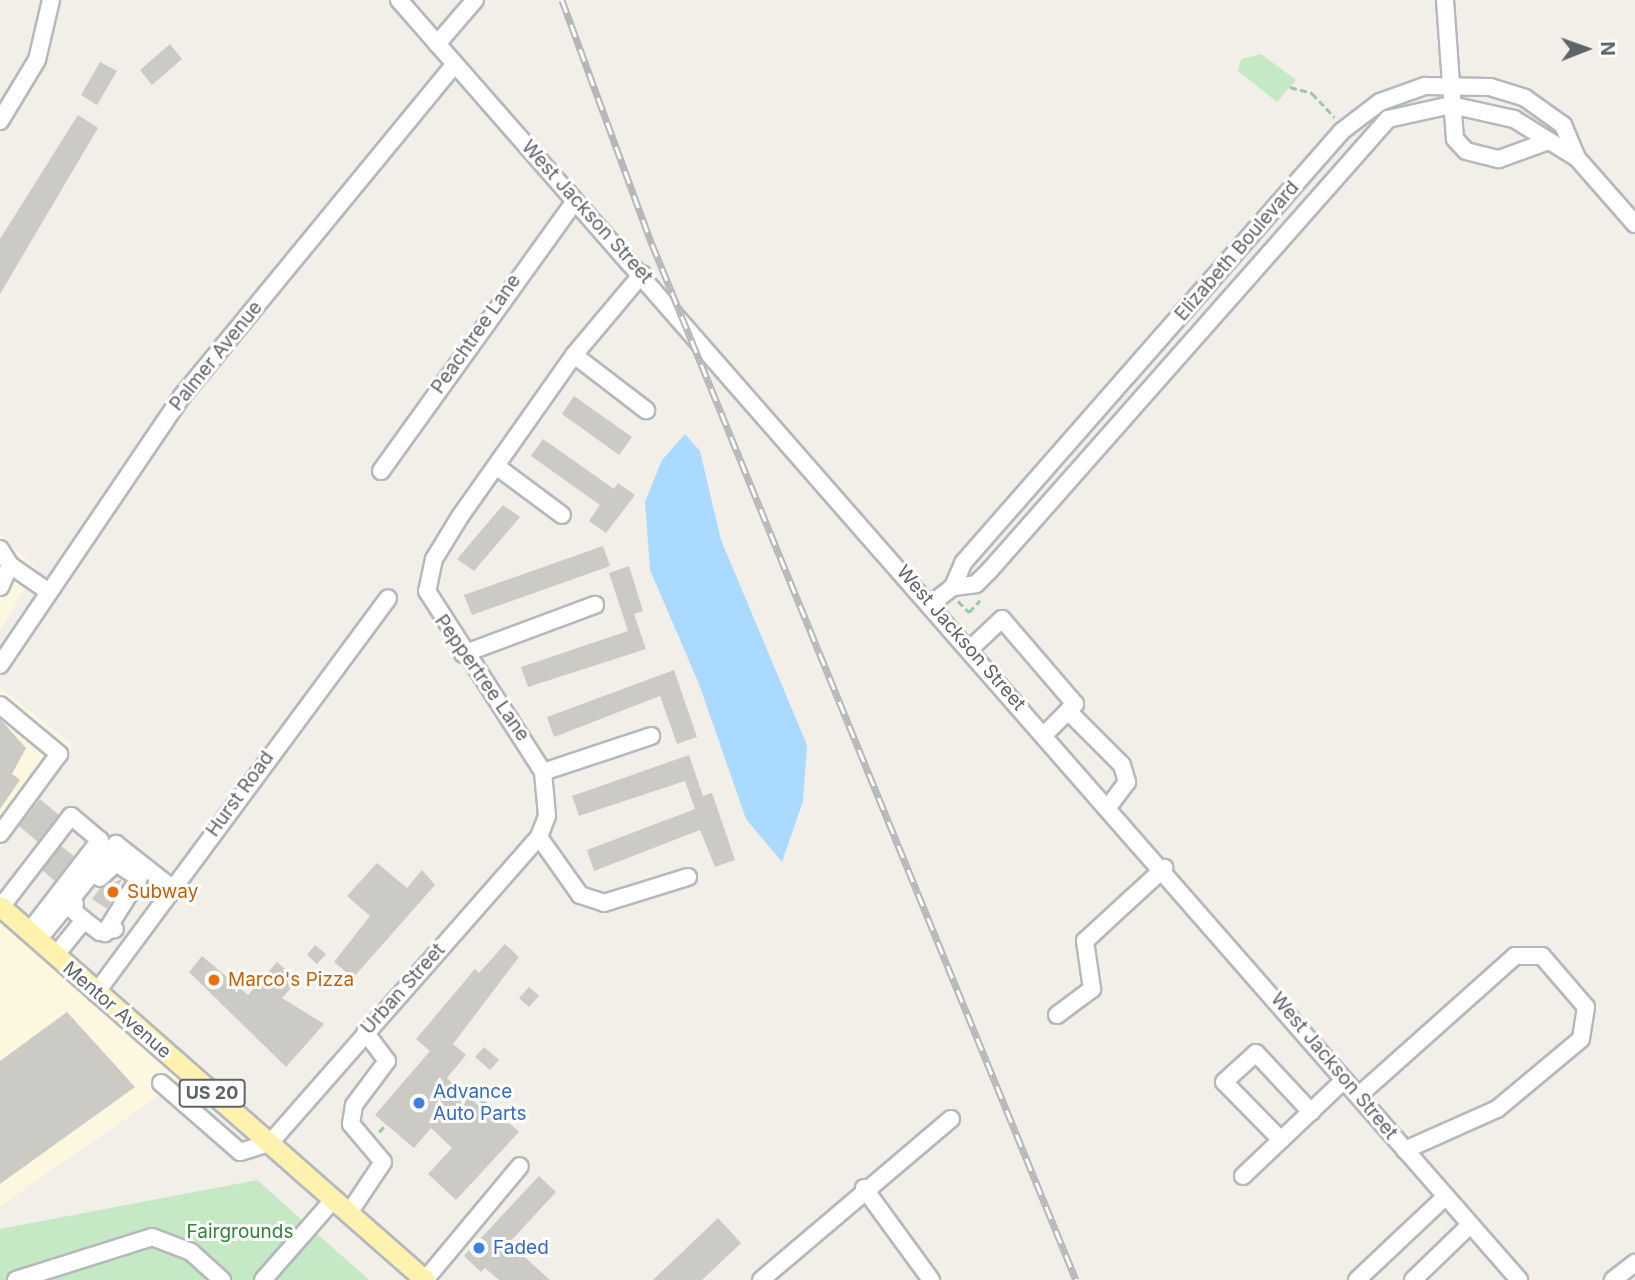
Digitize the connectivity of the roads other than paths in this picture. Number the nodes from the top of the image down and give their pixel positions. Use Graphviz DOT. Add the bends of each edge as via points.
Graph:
graph roads {
  1 [pos="51,0"];
  2 [pos="399,0"];
  3 [pos="475,0"];
  4 [pos="1445,0"];
  5 [pos="437,44"];
  6 [pos="454,65"];
  7 [pos="1452,83"];
  8 [pos="1451,105"];
  9 [pos="0,121"];
  10 [pos="1546,142"];
  11 [pos="1577,158"];
  12 [pos="575,201"];
  13 [pos="1635,225"];
  14 [pos="642,274"];
  15 [pos="574,355"];
  16 [pos="646,410"];
  17 [pos="496,466"];
  18 [pos="381,471"];
  19 [pos="562,515"];
  20 [pos="0,549"];
  21 [pos="10,565"];
  22 [pos="0,587"];
  23 [pos="953,587"];
  24 [pos="49,592"];
  25 [pos="388,598"];
  26 [pos="931,604"];
  27 [pos="595,605"];
  28 [pos="970,649"];
  29 [pos="463,654"];
  30 [pos="0,665"];
  31 [pos="0,705"];
  32 [pos="1068,711"];
  33 [pos="1045,733"];
  34 [pos="651,736"];
  35 [pos="543,772"];
  36 [pos="1110,806"];
  37 [pos="0,834"];
  38 [pos="539,837"];
  39 [pos="1164,868"];
  40 [pos="155,875"];
  41 [pos="688,877"];
  42 [pos="172,888"];
  43 [pos="68,906"];
  44 [pos="1,907"];
  45 [pos="84,920"];
  46 [pos="105,933"];
  47 [pos="34,936"];
  48 [pos="55,956"];
  49 [pos="96,993"];
  50 [pos="1057,1015"];
  51 [pos="365,1032"];
  52 [pos="1344,1080"];
  53 [pos="161,1083"];
  54 [pos="211,1092"];
  55 [pos="1358,1096"];
  56 [pos="191,1107"];
  57 [pos="1311,1112"];
  58 [pos="951,1119"];
  59 [pos="1281,1140"];
  60 [pos="270,1143"];
  61 [pos="1405,1150"];
  62 [pos="520,1166"];
  63 [pos="1243,1176"];
  64 [pos="864,1188"];
  65 [pos="1445,1197"];
  66 [pos="334,1199"];
  67 [pos="349,1213"];
  68 [pos="1470,1226"];
  69 [pos="1635,1263"];
  70 [pos="16,1280"];
  71 [pos="222,1280"];
  72 [pos="263,1280"];
  73 [pos="425,1280"];
  74 [pos="761,1280"];
  75 [pos="931,1280"];
  76 [pos="1357,1280"];
  77 [pos="1413,1280"];
  78 [pos="1520,1280"];
  79 [pos="1613,1280"];
  1 -- 9 [label="street" via="37,60"];
  2 -- 5 [label="street, West Jackson Street"];
  3 -- 5 [label="street"];
  4 -- 7 [label="street"];
  5 -- 6 [label="street, West Jackson Street"];
  6 -- 12 [label="street, West Jackson Street"];
  6 -- 24 [label="street, Palmer Avenue" via="183,395"];
  7 -- 8 [label="street"];
  7 -- 11 [label="street, Elizabeth Boulevard" via="1525,98 1571,134"];
  7 -- 23 [label="street, Elizabeth Boulevard" via="1395,95 1342,131 963,564"];
  8 -- 10 [label="street, Elizabeth Boulevard" via="1492,110"];
  8 -- 10 [label="street" via="1450,126 1466,151 1499,159"];
  8 -- 23 [label="street, Elizabeth Boulevard" via="1413,110 1376,130 990,570 976,584"];
  10 -- 11 [label="street, Elizabeth Boulevard"];
  11 -- 13 [label="street, Elizabeth Boulevard"];
  12 -- 14 [label="street, West Jackson Street"];
  12 -- 18 [label="street, Peachtree Lane"];
  14 -- 15 [label="street, Peppertree Lane"];
  14 -- 26 [label="street, West Jackson Street"];
  15 -- 16 [label="street"];
  15 -- 17 [label="street, Peppertree Lane"];
  17 -- 19 [label="street"];
  17 -- 29 [label="street, Peppertree Lane" via="428,574 434,608"];
  20 -- 21 [label="street"];
  21 -- 22 [label="street"];
  21 -- 24 [label="street"];
  23 -- 26 [label="street, Elizabeth Boulevard"];
  24 -- 30 [label="street, Palmer Avenue"];
  25 -- 42 [label="street, Hurst Road"];
  26 -- 28 [label="street, West Jackson Street"];
  27 -- 29 [label="street"];
  28 -- 32 [label="street" via="1002,619 1075,704"];
  28 -- 33 [label="street, West Jackson Street"];
  29 -- 35 [label="street, Peppertree Lane"];
  31 -- 37 [label="street" via="59,754"];
  32 -- 33 [label="street"];
  32 -- 36 [label="street" via="1122,765 1127,782"];
  33 -- 36 [label="street, West Jackson Street"];
  34 -- 35 [label="street"];
  35 -- 38 [label="street, Peppertree Lane" via="547,816"];
  36 -- 39 [label="street, West Jackson Street"];
  38 -- 41 [label="street" via="590,902"];
  38 -- 51 [label="street, Urban Street"];
  39 -- 50 [label="street" via="1085,941 1092,989"];
  39 -- 52 [label="street, West Jackson Street"];
  40 -- 42 [label="street"];
  40 -- 43 [label="street" via="116,844"];
  40 -- 46 [label="street" via="116,929"];
  42 -- 49 [label="street, Hurst Road"];
  43 -- 45 [label="street"];
  43 -- 46 [label="street" via="110,866 121,864 139,886"];
  43 -- 47 [label="street"];
  44 -- 47 [label="main road, Mentor Avenue / US 20"];
  44 -- 47 [label="street" via="71,816 100,840"];
  45 -- 46 [label="street"];
  45 -- 48 [label="street"];
  47 -- 48 [label="main road, Mentor Avenue / US 20"];
  48 -- 49 [label="main road, Mentor Avenue / US 20"];
  49 -- 54 [label="main road, Mentor Avenue / US 20"];
  51 -- 60 [label="street, Urban Street"];
  51 -- 67 [label="street" via="387,1061 354,1105 351,1124 383,1162"];
  52 -- 55 [label="street, West Jackson Street"];
  52 -- 57 [label="street"];
  53 -- 56 [label="street"];
  54 -- 56 [label="street"];
  54 -- 60 [label="main road, Mentor Avenue / US 20"];
  55 -- 61 [label="street, West Jackson Street"];
  55 -- 61 [label="street" via="1515,956 1542,956 1586,1007 1588,1021 1581,1039 1497,1109"];
  56 -- 60 [label="street" via="240,1152"];
  57 -- 59 [label="street"];
  57 -- 59 [label="street" via="1256,1054 1224,1082"];
  58 -- 64 [label="street"];
  59 -- 63 [label="street"];
  60 -- 66 [label="main road, Mentor Avenue / US 20"];
  61 -- 65 [label="street, West Jackson Street"];
  62 -- 73 [label="street"];
  64 -- 74 [label="street"];
  64 -- 75 [label="street"];
  65 -- 68 [label="street, West Jackson Street"];
  65 -- 76 [label="street"];
  66 -- 67 [label="main road, Mentor Avenue / US 20"];
  66 -- 72 [label="street"];
  67 -- 73 [label="main road, Mentor Avenue / US 20"];
  68 -- 77 [label="street"];
  68 -- 78 [label="street, West Jackson Street"];
  69 -- 79 [label="street"];
  70 -- 71 [label="street" via="152,1237 191,1252"];
}
